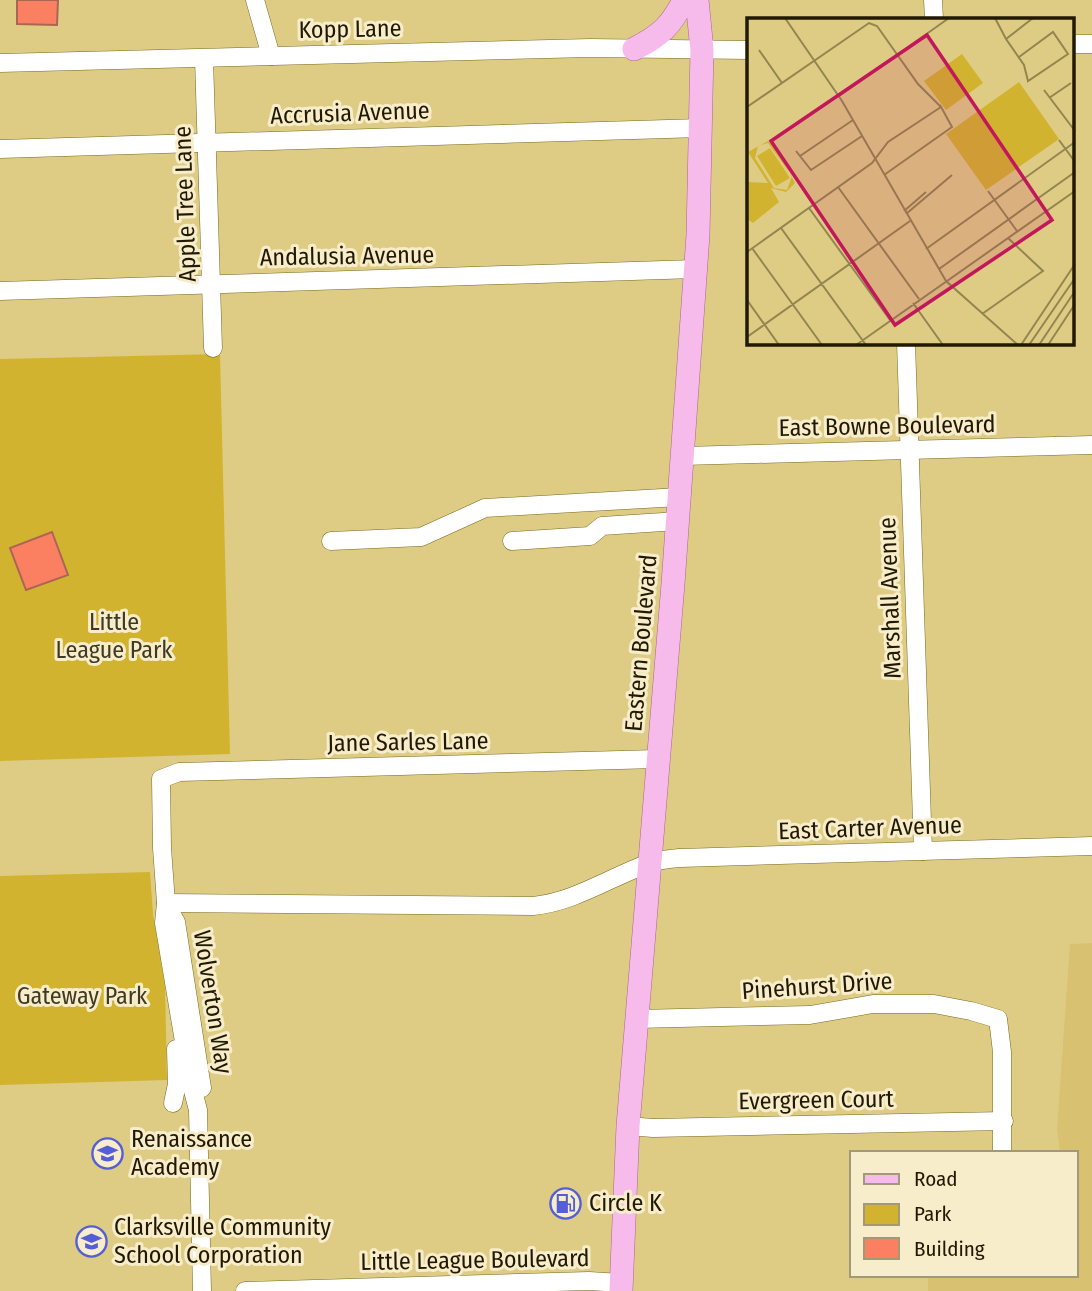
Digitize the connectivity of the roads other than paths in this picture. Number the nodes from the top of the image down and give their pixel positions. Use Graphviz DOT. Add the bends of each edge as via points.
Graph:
graph roads {
  1 [pos="255,0"];
  2 [pos="684,0"];
  3 [pos="697,0"];
  4 [pos="933,0"];
  5 [pos="934,18"];
  6 [pos="1074,44"];
  7 [pos="1092,44"];
  8 [pos="634,49"];
  9 [pos="702,50"];
  10 [pos="747,50"];
  11 [pos="271,56"];
  12 [pos="204,59"];
  13 [pos="0,64"];
  14 [pos="701,128"];
  15 [pos="208,142"];
  16 [pos="0,149"];
  17 [pos="695,269"];
  18 [pos="212,284"];
  19 [pos="0,291"];
  20 [pos="906,345"];
  21 [pos="213,348"];
  22 [pos="1092,445"];
  23 [pos="910,450"];
  24 [pos="683,456"];
  25 [pos="680,497"];
  26 [pos="678,521"];
  27 [pos="331,541"];
  28 [pos="512,541"];
  29 [pos="657,759"];
  30 [pos="161,779"];
  31 [pos="1092,846"];
  32 [pos="923,851"];
  33 [pos="650,862"];
  34 [pos="166,903"];
  35 [pos="175,986"];
  36 [pos="637,1018"];
  37 [pos="173,1103"];
  38 [pos="198,1110"];
  39 [pos="1004,1121"];
  40 [pos="628,1126"];
  41 [pos="1002,1151"];
  42 [pos="621,1287"];
  43 [pos="202,1291"];
  44 [pos="245,1291"];
  1 -- 11 [label="street"];
  2 -- 8 [label="main road" via="674,21 655,39"];
  3 -- 9 [label="main road, Eastern Boulevard"];
  4 -- 5 [label="street"];
  6 -- 7 [label="street"];
  8 -- 9 [label="street, Kopp Lane"];
  8 -- 11 [label="street, Kopp Lane"];
  9 -- 10 [label="street, Kopp Lane"];
  9 -- 14 [label="main road, Eastern Boulevard"];
  11 -- 12 [label="street, Kopp Lane"];
  12 -- 13 [label="street, Kopp Lane"];
  12 -- 15 [label="street, Apple Tree Lane"];
  14 -- 15 [label="street, Accrusia Avenue"];
  14 -- 17 [label="main road, Eastern Boulevard"];
  15 -- 16 [label="street, Accrusia Avenue"];
  15 -- 18 [label="street, Apple Tree Lane"];
  17 -- 18 [label="street, Andalusia Avenue"];
  17 -- 24 [label="main road, Eastern Boulevard"];
  18 -- 19 [label="street, Andalusia Avenue"];
  18 -- 21 [label="street, Apple Tree Lane"];
  20 -- 23 [label="street, Marshall Avenue"];
  22 -- 23 [label="street, East Bowne Boulevard"];
  23 -- 24 [label="street, East Bowne Boulevard"];
  23 -- 32 [label="street, Marshall Avenue"];
  24 -- 25 [label="main road, Eastern Boulevard"];
  25 -- 26 [label="main road, Eastern Boulevard"];
  25 -- 27 [label="street" via="485,508 421,537"];
  26 -- 28 [label="street" via="602,526 590,536"];
  26 -- 29 [label="main road, Eastern Boulevard"];
  29 -- 30 [label="street, Jane Sarles Lane" via="179,772"];
  29 -- 33 [label="main road, Eastern Boulevard"];
  30 -- 34 [label="street, Wolverton Way"];
  31 -- 32 [label="street, East Carter Avenue"];
  32 -- 33 [label="street, East Carter Avenue"];
  33 -- 34 [label="street, East Carter Avenue" via="575,895 533,906"];
  33 -- 36 [label="main road, Eastern Boulevard"];
  34 -- 35 [label="street, Wolverton Way" via="164,923"];
  34 -- 38 [label="street, Wolverton Way" via="176,922 203,1084"];
  35 -- 37 [label="street" via="177,1084"];
  35 -- 38 [label="street, Wolverton Way"];
  36 -- 39 [label="street, Pinehurst Drive" via="810,1015 873,1004 934,1004 971,1011 998,1019"];
  36 -- 40 [label="main road, Eastern Boulevard"];
  38 -- 43 [label="street, Wolverton Way"];
  39 -- 40 [label="street, Evergreen Court"];
  39 -- 41 [label="street"];
  40 -- 42 [label="main road, Eastern Boulevard"];
  42 -- 44 [label="street, Little League Boulevard" via="589,1281"];
}
